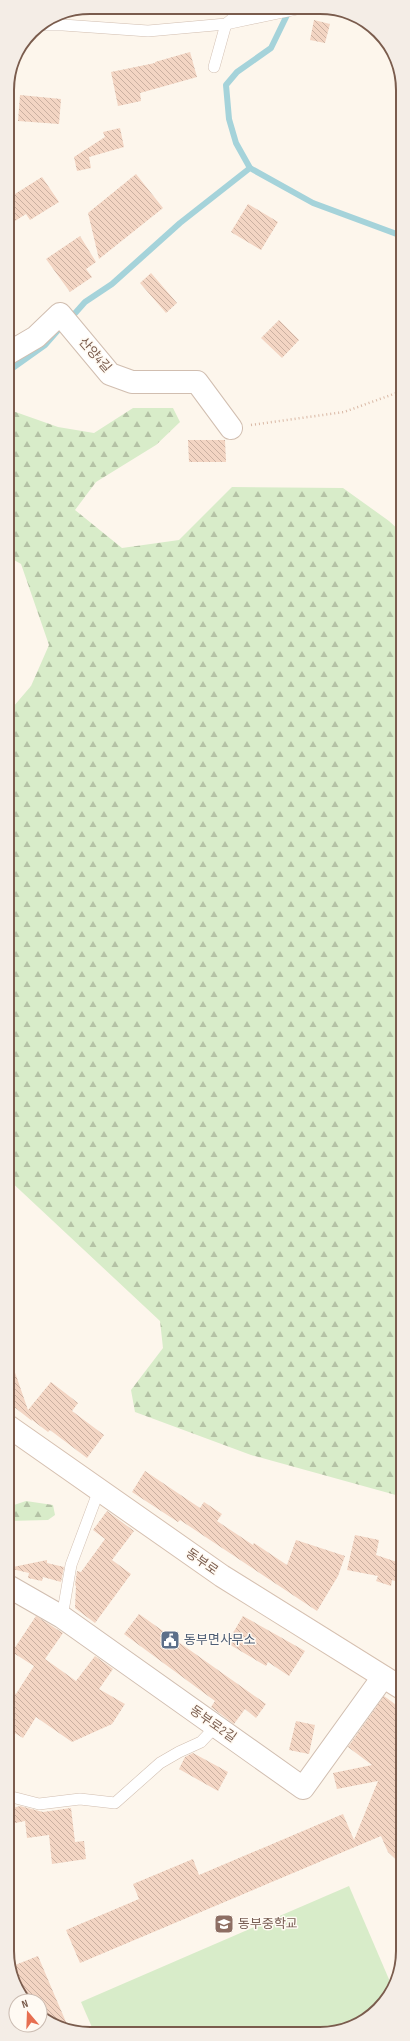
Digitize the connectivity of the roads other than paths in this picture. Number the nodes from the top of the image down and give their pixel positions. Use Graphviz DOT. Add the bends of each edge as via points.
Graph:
graph roads {
  1 [pos="238,14"];
  2 [pos="273,14"];
  3 [pos="226,24"];
  4 [pos="51,25"];
  5 [pos="214,67"];
  6 [pos="14,350"];
  7 [pos="231,428"];
  8 [pos="14,1430"];
  9 [pos="99,1490"];
  10 [pos="14,1589"];
  11 [pos="62,1617"];
  12 [pos="383,1677"];
  13 [pos="396,1685"];
  14 [pos="216,1726"];
  15 [pos="14,1798"];
  1 -- 3 [label="lane"];
  2 -- 3 [label="lane"];
  3 -- 4 [label="lane" via="148,32"];
  3 -- 5 [label="lane"];
  6 -- 7 [label="street, 산양4길" via="36,337 60,314 110,374 132,382 196,382"];
  8 -- 9 [label="street, 동부로"];
  9 -- 11 [label="lane" via="71,1565"];
  9 -- 12 [label="street, 동부로" via="244,1590"];
  10 -- 11 [label="street, 동부로2길"];
  11 -- 14 [label="street, 동부로2길"];
  12 -- 13 [label="street, 동부로"];
  12 -- 14 [label="street, 동부로2길" via="303,1788"];
  14 -- 15 [label="lane" via="201,1742 160,1763 115,1803 80,1799 39,1804"];
}
